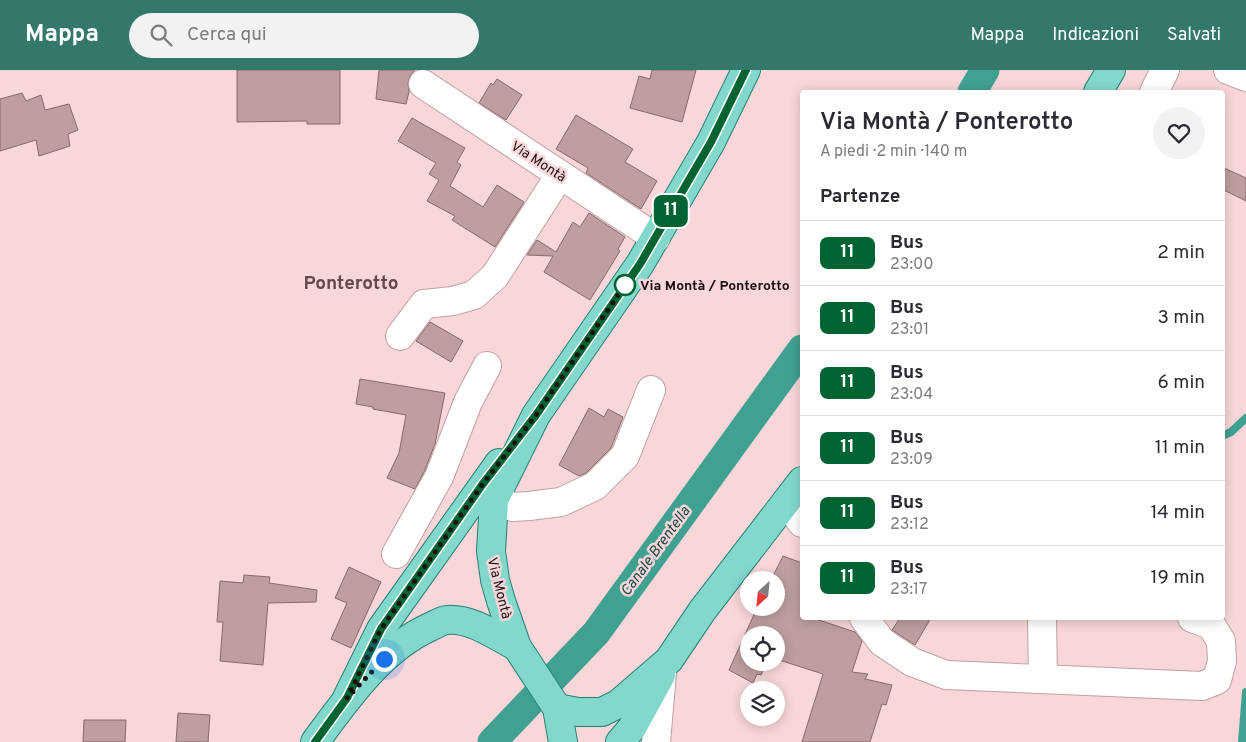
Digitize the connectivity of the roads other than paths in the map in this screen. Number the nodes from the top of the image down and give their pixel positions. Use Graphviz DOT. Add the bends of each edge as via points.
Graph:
graph roads {
  1 [pos="746,70"];
  2 [pos="1111,70"];
  3 [pos="1165,70"];
  4 [pos="1228,70"];
  5 [pos="1246,77"];
  6 [pos="423,84"];
  7 [pos="1099,90"];
  8 [pos="1155,90"];
  9 [pos="560,175"];
  10 [pos="656,238"];
  11 [pos="400,336"];
  12 [pos="487,366"];
  13 [pos="651,390"];
  14 [pos="536,415"];
  15 [pos="800,483"];
  16 [pos="494,500"];
  17 [pos="786,502"];
  18 [pos="800,520"];
  19 [pos="396,554"];
  20 [pos="866,620"];
  21 [pos="1042,620"];
  22 [pos="1197,620"];
  23 [pos="519,650"];
  24 [pos="666,667"];
  25 [pos="1043,679"];
  26 [pos="347,698"];
  27 [pos="555,706"];
  28 [pos="315,742"];
  29 [pos="563,742"];
  30 [pos="620,742"];
  31 [pos="656,742"];
  1 -- 10 [label="main road, Via Montà" via="711,142"];
  2 -- 7 [label="main road"];
  3 -- 8 [label="street"];
  4 -- 5 [label="street"];
  6 -- 9 [label="street, Via Montà"];
  9 -- 10 [label="street, Via Montà"];
  9 -- 11 [label="street" via="495,276 474,294 453,301 424,304"];
  10 -- 14 [label="main road, Via Montà"];
  12 -- 19 [label="street" via="468,402 439,477"];
  13 -- 16 [label="street" via="625,456 595,486 561,502 513,506"];
  14 -- 16 [label="main road, Via Montà"];
  14 -- 26 [label="main road" via="482,485 381,629"];
  15 -- 17 [label="main road"];
  16 -- 23 [label="main road, Via Montà" via="491,551 496,580"];
  17 -- 18 [label="street"];
  17 -- 24 [label="main road" via="702,611"];
  20 -- 25 [label="street" via="882,642 912,662 946,675"];
  21 -- 25 [label="street"];
  22 -- 25 [label="street" via="1211,625 1221,641 1222,661 1217,680 1202,686"];
  23 -- 26 [label="main road" via="469,622 446,620 415,633 384,659"];
  23 -- 27 [label="main road"];
  24 -- 27 [label="main road" via="618,704 602,712 578,712"];
  24 -- 30 [label="main road" via="632,728"];
  24 -- 31 [label="street"];
  26 -- 28 [label="main road"];
  27 -- 29 [label="main road"];
}
